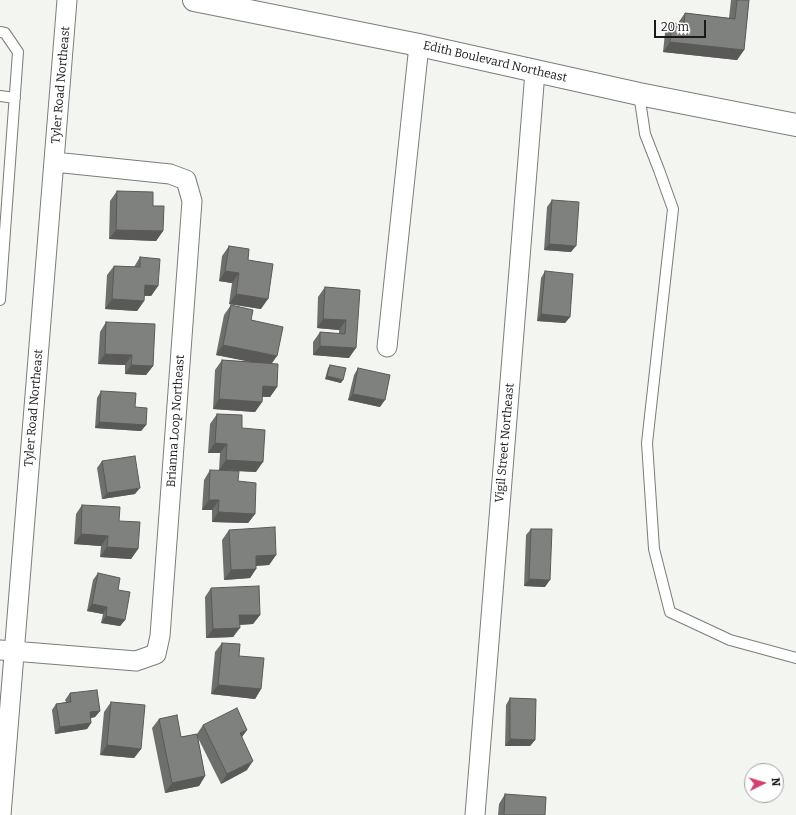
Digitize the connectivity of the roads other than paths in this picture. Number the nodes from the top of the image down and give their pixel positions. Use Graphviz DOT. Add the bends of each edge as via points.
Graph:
graph roads {
  1 [pos="68,0"];
  2 [pos="194,0"];
  3 [pos="0,32"];
  4 [pos="419,45"];
  5 [pos="535,72"];
  6 [pos="639,94"];
  7 [pos="0,96"];
  8 [pos="15,98"];
  9 [pos="796,125"];
  10 [pos="54,162"];
  11 [pos="5,165"];
  12 [pos="2,231"];
  13 [pos="0,300"];
  14 [pos="387,347"];
  15 [pos="7,650"];
  16 [pos="796,658"];
  17 [pos="1,815"];
  18 [pos="475,815"];
  1 -- 10 [label="street, Tyler Road Northeast"];
  2 -- 4 [label="street, Edith Boulevard Northeast"];
  3 -- 8 [label="lane" via="5,33 18,52"];
  4 -- 5 [label="street, Edith Boulevard Northeast"];
  4 -- 14 [label="street"];
  5 -- 6 [label="street, Edith Boulevard Northeast"];
  5 -- 18 [label="street, Vigil Street Northeast"];
  6 -- 9 [label="street, Edith Boulevard Northeast"];
  6 -- 16 [label="lane" via="645,134 673,209 648,443 654,549 670,612 730,640"];
  7 -- 8 [label="lane"];
  8 -- 11 [label="lane"];
  10 -- 15 [label="street, Tyler Road Northeast"];
  10 -- 15 [label="street, Brianna Loop Northeast" via="170,174 186,180 192,201 160,636 156,654 136,661"];
  11 -- 12 [label="lane"];
  12 -- 13 [label="lane"];
  15 -- 17 [label="street, Tyler Road Northeast"];
}
